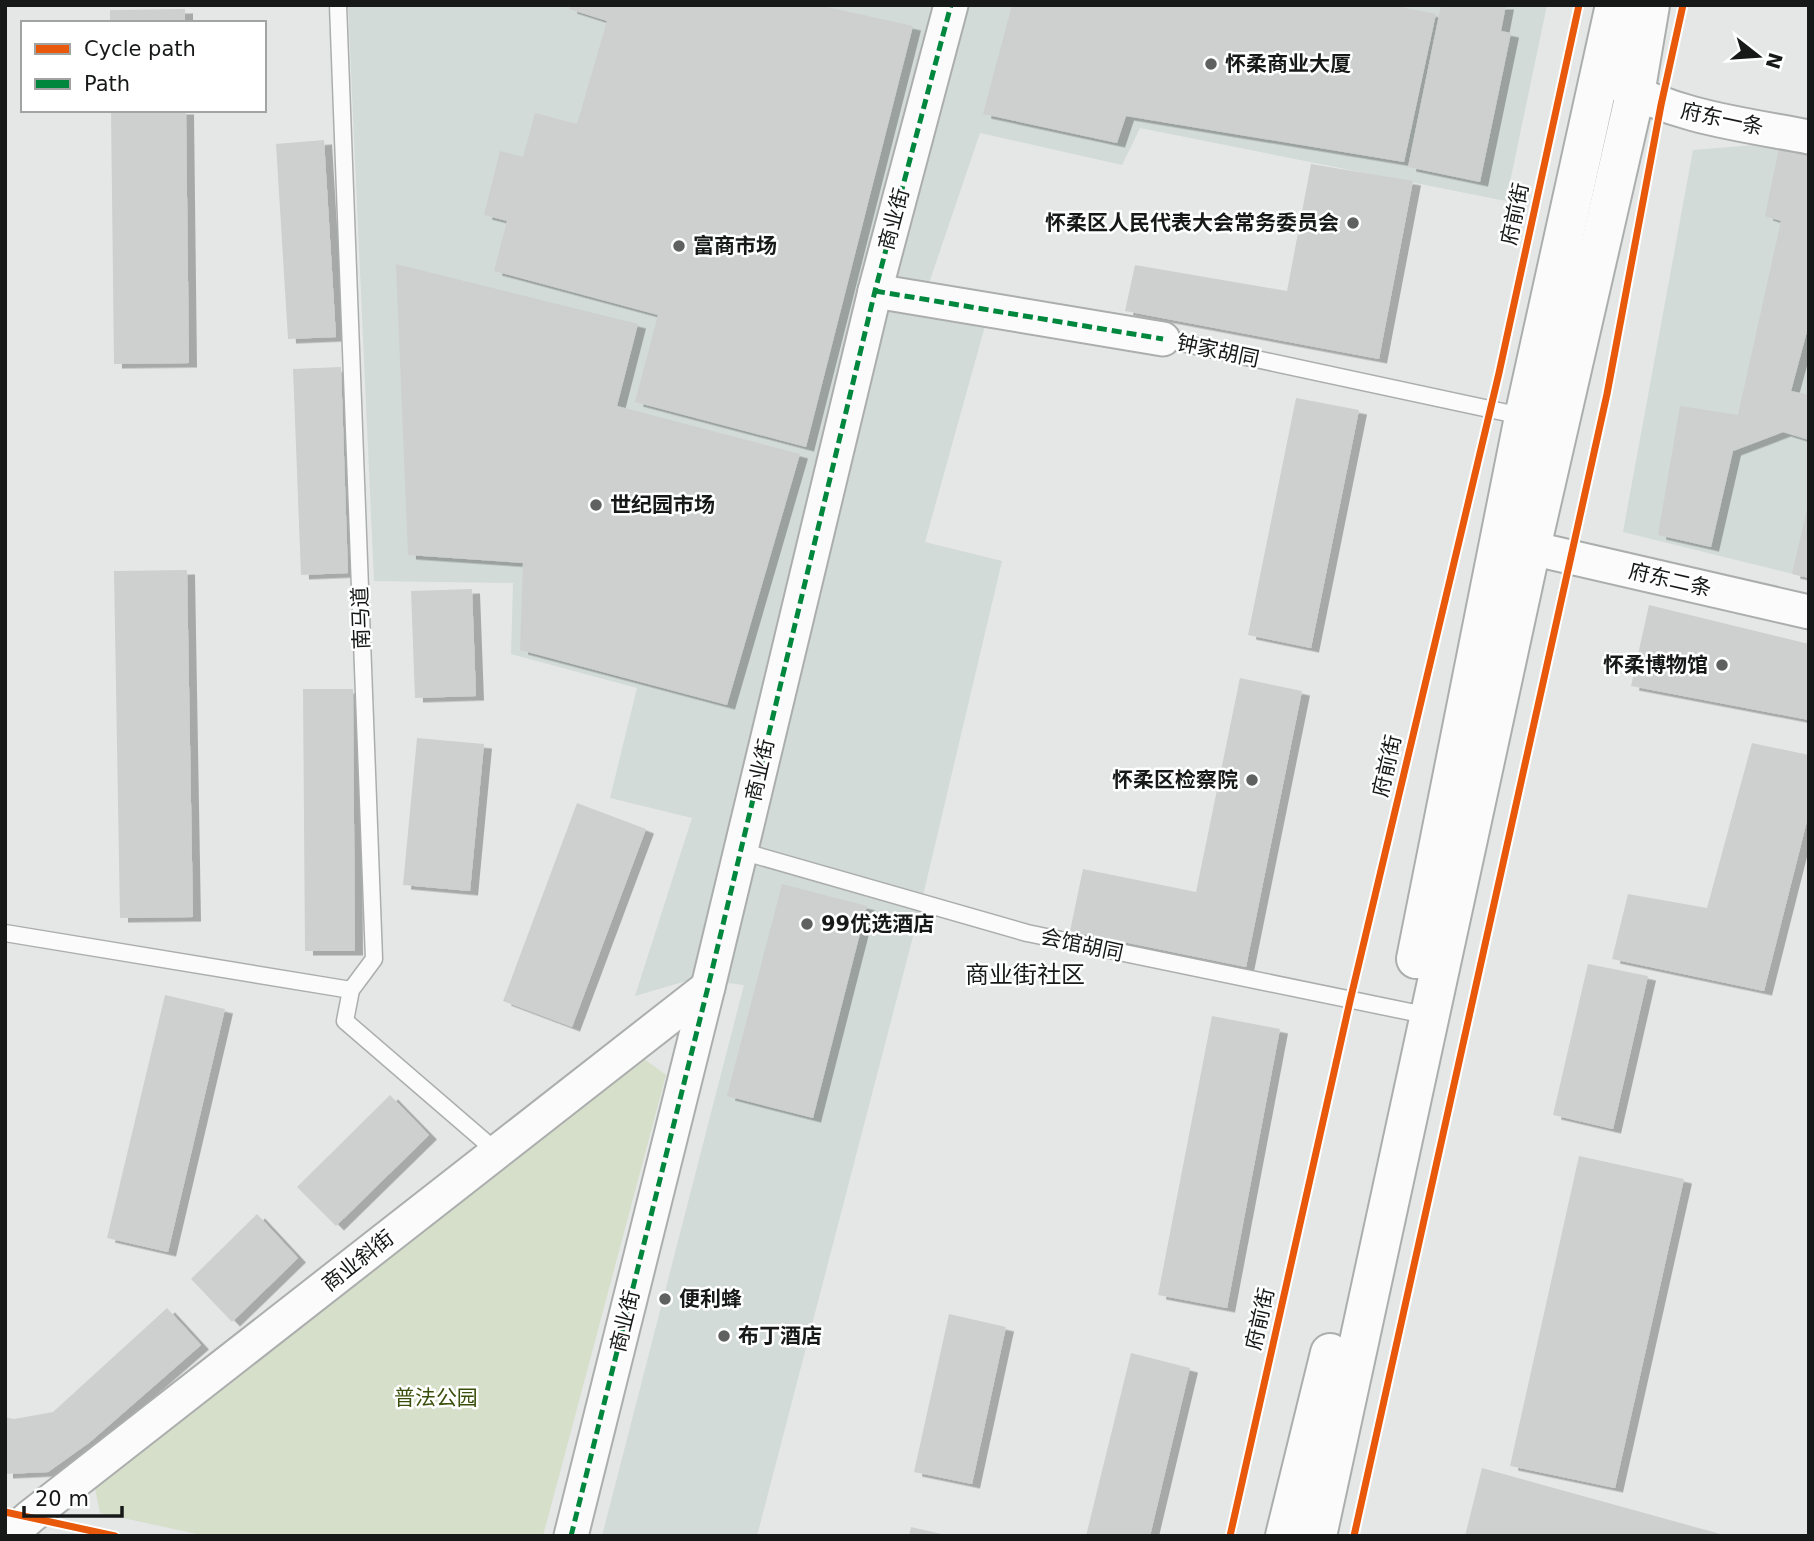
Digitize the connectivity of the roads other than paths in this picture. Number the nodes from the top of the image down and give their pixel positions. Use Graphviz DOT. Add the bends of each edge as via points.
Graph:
graph roads {
  1 [pos="338,5"];
  2 [pos="951,5"];
  3 [pos="1615,5"];
  4 [pos="1650,5"];
  5 [pos="1600,74"];
  6 [pos="1635,94"];
  7 [pos="1809,137"];
  8 [pos="875,291"];
  9 [pos="1163,339"];
  10 [pos="1541,421"];
  11 [pos="1531,548"];
  12 [pos="1809,612"];
  13 [pos="741,850"];
  14 [pos="5,933"];
  15 [pos="708,987"];
  16 [pos="351,990"];
  17 [pos="1417,1014"];
  18 [pos="497,1152"];
  19 [pos="9,1536"];
  20 [pos="571,1536"];
  21 [pos="1285,1536"];
  22 [pos="1317,1536"];
  1 -- 16 [label="lane, 南马道" via="374,959"];
  2 -- 8 [label="street, 商业街"];
  3 -- 5 [label="main road"];
  4 -- 6 [label="main road"];
  5 -- 6 [label="street, 府东一条"];
  5 -- 10 [label="main road"];
  6 -- 7 [label="street, 府东一条" via="1708,119"];
  6 -- 10 [label="main road"];
  8 -- 9 [label="street, 钟家胡同"];
  8 -- 13 [label="street, 商业街"];
  9 -- 10 [label="lane, 钟家胡同"];
  10 -- 11 [label="main road"];
  10 -- 17 [label="main road"];
  11 -- 12 [label="street, 府东二条"];
  11 -- 17 [label="main road"];
  13 -- 15 [label="street, 商业街"];
  13 -- 17 [label="lane, 会馆胡同" via="1027,933"];
  14 -- 16 [label="lane"];
  15 -- 18 [label="street, 商业斜街"];
  15 -- 20 [label="street, 商业街"];
  16 -- 18 [label="lane" via="345,1021"];
  17 -- 21 [label="main road"];
  17 -- 22 [label="main road"];
  18 -- 19 [label="street, 商业斜街"];
}
